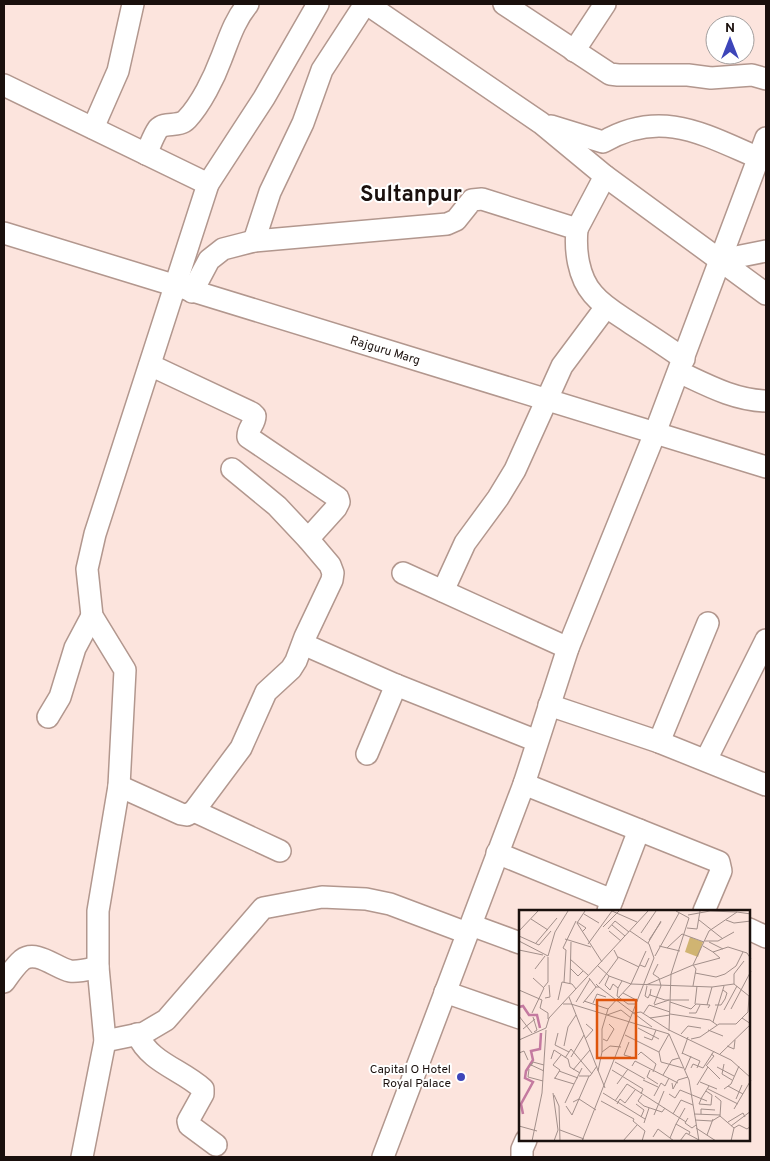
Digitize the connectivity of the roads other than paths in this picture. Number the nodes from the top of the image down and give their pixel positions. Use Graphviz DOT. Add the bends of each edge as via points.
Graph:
graph roads {
  1 [pos="133,4"];
  2 [pos="248,4"];
  3 [pos="318,4"];
  4 [pos="366,4"];
  5 [pos="504,4"];
  6 [pos="605,4"];
  7 [pos="574,51"];
  8 [pos="766,79"];
  9 [pos="4,85"];
  10 [pos="541,123"];
  11 [pos="94,128"];
  12 [pos="764,147"];
  13 [pos="146,154"];
  14 [pos="605,176"];
  15 [pos="208,184"];
  16 [pos="577,229"];
  17 [pos="4,233"];
  18 [pos="254,242"];
  19 [pos="766,251"];
  20 [pos="721,260"];
  21 [pos="183,289"];
  22 [pos="766,294"];
  23 [pos="606,306"];
  24 [pos="150,365"];
  25 [pos="681,365"];
  26 [pos="547,400"];
  27 [pos="766,401"];
  28 [pos="656,433"];
  29 [pos="766,467"];
  30 [pos="232,469"];
  31 [pos="308,539"];
  32 [pos="402,573"];
  33 [pos="443,591"];
  34 [pos="92,616"];
  35 [pos="708,623"];
  36 [pos="766,640"];
  37 [pos="303,644"];
  38 [pos="568,648"];
  39 [pos="396,685"];
  40 [pos="548,705"];
  41 [pos="48,717"];
  42 [pos="537,742"];
  43 [pos="659,742"];
  44 [pos="367,754"];
  45 [pos="706,760"];
  46 [pos="524,784"];
  47 [pos="766,785"];
  48 [pos="119,786"];
  49 [pos="194,811"];
  50 [pos="639,830"];
  51 [pos="280,851"];
  52 [pos="497,853"];
  53 [pos="610,905"];
  54 [pos="708,910"];
  55 [pos="469,929"];
  56 [pos="750,929"];
  57 [pos="766,937"];
  58 [pos="519,943"];
  59 [pos="98,967"];
  60 [pos="4,982"];
  61 [pos="445,992"];
  62 [pos="519,1018"];
  63 [pos="137,1034"];
  64 [pos="105,1041"];
  65 [pos="526,1141"];
  66 [pos="216,1146"];
  67 [pos="82,1157"];
  68 [pos="383,1157"];
  69 [pos="522,1157"];
  1 -- 11 [label="street" via="118,71"];
  2 -- 13 [label="street" via="233,26 211,81 188,119 158,129"];
  3 -- 15 [label="street" via="264,98"];
  4 -- 10 [label="street"];
  4 -- 18 [label="street" via="322,70 304,123 268,198"];
  5 -- 7 [label="street"];
  6 -- 7 [label="street"];
  7 -- 8 [label="street" via="604,71 618,75 711,78 752,75"];
  9 -- 11 [label="street"];
  10 -- 12 [label="street" via="604,142 625,132 674,126"];
  10 -- 14 [label="street"];
  11 -- 13 [label="street"];
  12 -- 20 [label="street"];
  13 -- 15 [label="street"];
  14 -- 16 [label="street"];
  14 -- 20 [label="street"];
  15 -- 21 [label="street"];
  16 -- 18 [label="street" via="482,199 472,200 456,220 447,224"];
  16 -- 23 [label="street" via="575,246 583,276 592,293"];
  17 -- 21 [label="street, Rajguru Marg"];
  18 -- 21 [label="street" via="223,249"];
  19 -- 20 [label="street"];
  20 -- 22 [label="street"];
  20 -- 25 [label="street"];
  21 -- 24 [label="street"];
  21 -- 26 [label="street, Rajguru Marg"];
  23 -- 25 [label="street"];
  23 -- 26 [label="street" via="562,366"];
  24 -- 31 [label="street" via="252,413 255,420 248,433 250,439 338,498 336,508"];
  24 -- 34 [label="street" via="95,534 87,569"];
  25 -- 27 [label="street" via="730,395"];
  25 -- 28 [label="street"];
  26 -- 28 [label="street, Rajguru Marg"];
  26 -- 33 [label="street" via="515,470 465,543"];
  28 -- 29 [label="street, Rajguru Marg"];
  28 -- 38 [label="street"];
  30 -- 31 [label="street" via="277,506"];
  31 -- 37 [label="street" via="333,573"];
  32 -- 33 [label="street"];
  33 -- 38 [label="street"];
  34 -- 41 [label="street" via="75,648 60,697"];
  34 -- 48 [label="street" via="125,670"];
  35 -- 43 [label="street"];
  36 -- 45 [label="street"];
  37 -- 39 [label="street"];
  37 -- 49 [label="street" via="291,669 266,692 241,748"];
  38 -- 40 [label="street"];
  39 -- 42 [label="street"];
  39 -- 44 [label="street"];
  40 -- 42 [label="street"];
  40 -- 43 [label="street"];
  42 -- 46 [label="street"];
  43 -- 45 [label="street"];
  45 -- 47 [label="street"];
  46 -- 50 [label="street"];
  46 -- 52 [label="street"];
  48 -- 49 [label="street" via="182,814"];
  48 -- 59 [label="street" via="98,911"];
  49 -- 51 [label="street"];
  50 -- 53 [label="street"];
  50 -- 54 [label="street" via="719,862 721,871"];
  52 -- 53 [label="street"];
  52 -- 55 [label="street"];
  55 -- 58 [label="street"];
  55 -- 61 [label="street"];
  55 -- 63 [label="street" via="366,899 322,897 263,908 166,1020"];
  56 -- 57 [label="street"];
  59 -- 60 [label="street" via="73,971 40,958 27,958"];
  59 -- 64 [label="street"];
  61 -- 62 [label="street"];
  61 -- 68 [label="street"];
  63 -- 64 [label="street"];
  63 -- 66 [label="street" via="149,1053 202,1089 188,1121"];
  64 -- 67 [label="street"];
  65 -- 69 [label="street"];
}
